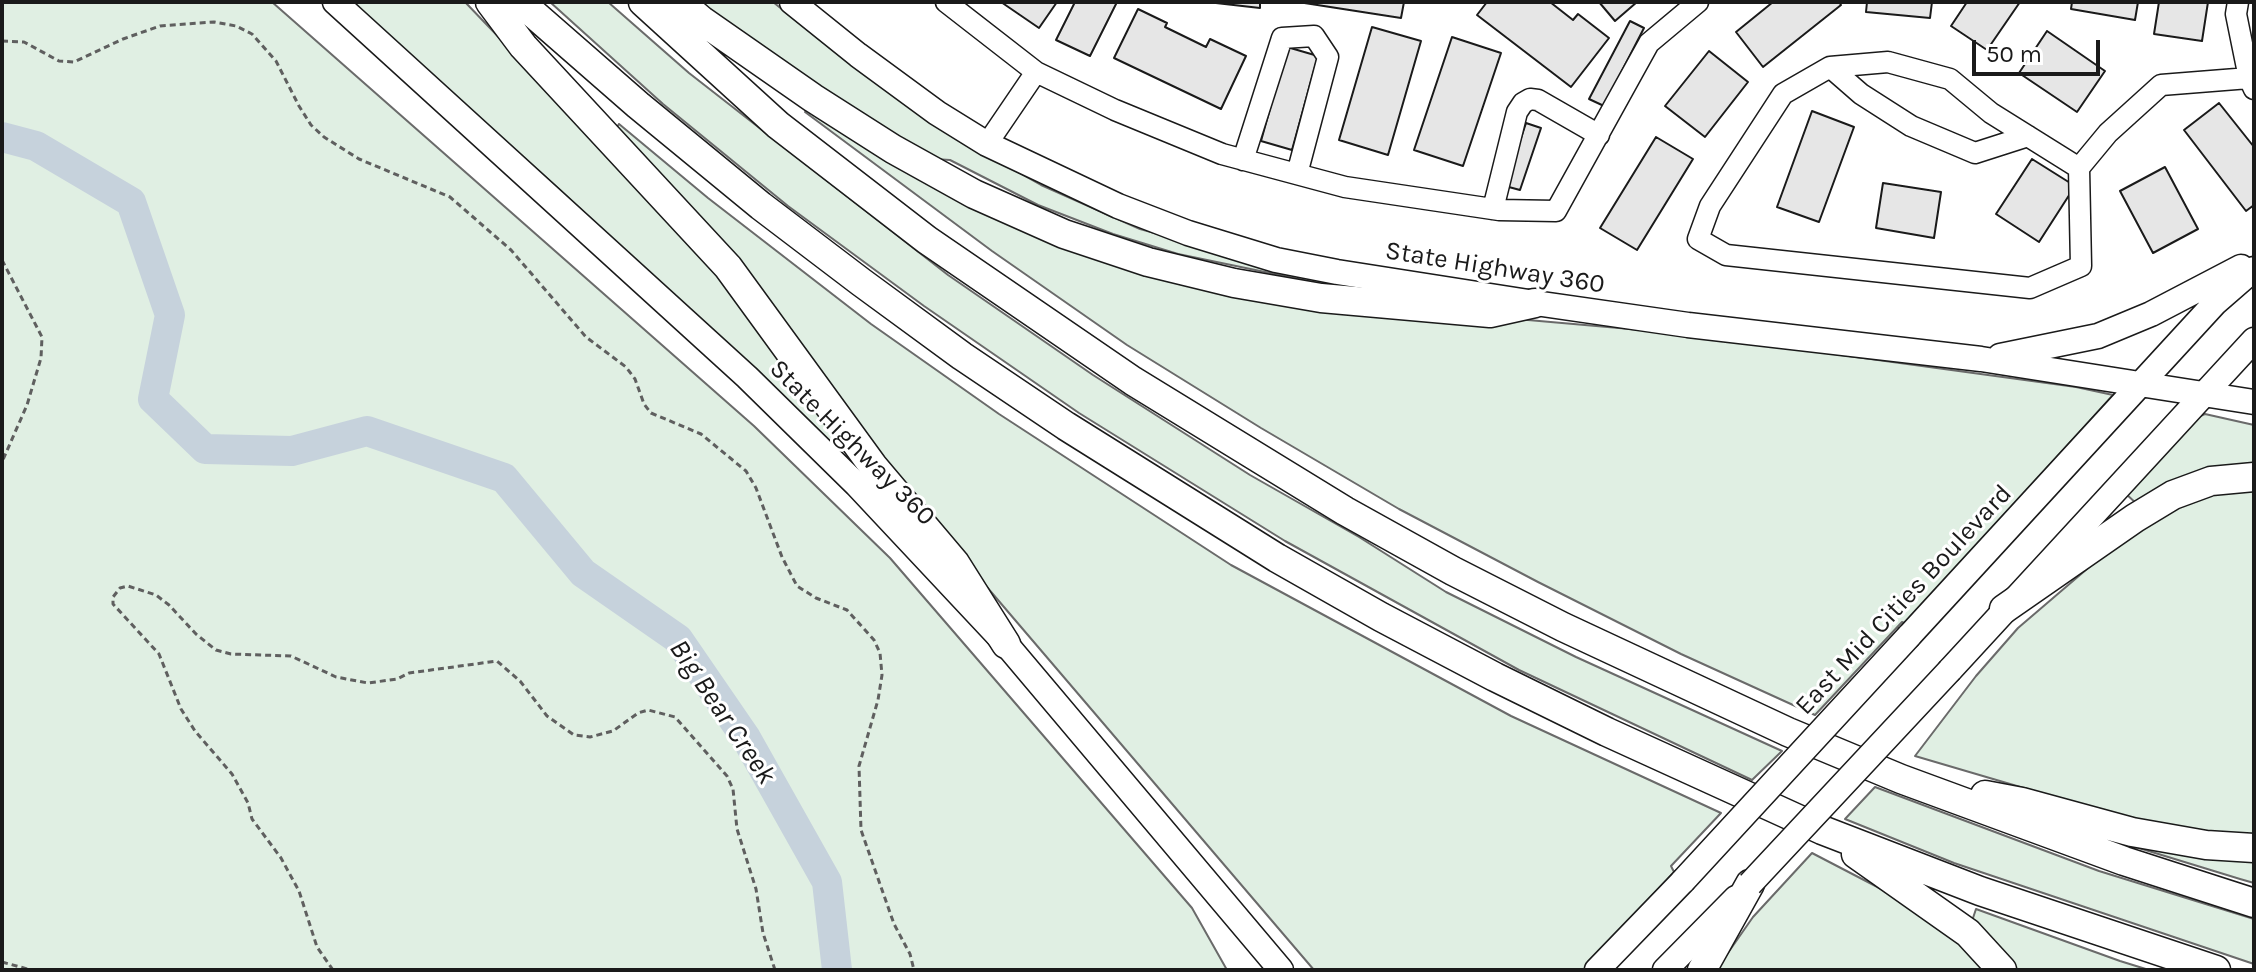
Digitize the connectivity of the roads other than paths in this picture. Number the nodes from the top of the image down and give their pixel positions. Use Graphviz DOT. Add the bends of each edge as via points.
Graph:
graph roads {
  1 [pos="335,2"];
  2 [pos="490,2"];
  3 [pos="520,2"];
  4 [pos="643,2"];
  5 [pos="680,2"];
  6 [pos="792,2"];
  7 [pos="946,2"];
  8 [pos="1698,2"];
  9 [pos="2238,2"];
  10 [pos="1830,67"];
  11 [pos="1036,72"];
  12 [pos="2252,84"];
  13 [pos="1599,135"];
  14 [pos="2028,136"];
  15 [pos="987,144"];
  16 [pos="1243,160"];
  17 [pos="2079,168"];
  18 [pos="1297,174"];
  19 [pos="1493,209"];
  20 [pos="2254,260"];
  21 [pos="2254,269"];
  22 [pos="1535,303"];
  23 [pos="2254,340"];
  24 [pos="1981,359"];
  25 [pos="2141,383"];
  26 [pos="2203,394"];
  27 [pos="2254,402"];
  28 [pos="2254,477"];
  29 [pos="2004,609"];
  30 [pos="1006,644"];
  31 [pos="1901,779"];
  32 [pos="1822,830"];
  33 [pos="2254,848"];
  34 [pos="1750,884"];
  35 [pos="2254,903"];
  36 [pos="1281,970"];
  37 [pos="1597,970"];
  38 [pos="1665,970"];
  39 [pos="1702,970"];
  40 [pos="2002,970"];
  41 [pos="2216,970"];
  1 -- 30 [label="main road, State Highway 360" via="747,377"];
  2 -- 30 [label="highway" via="523,46 728,267 873,466 955,563"];
  3 -- 32 [label="highway" via="761,206 861,282 962,356 1171,494 1495,677"];
  4 -- 31 [label="highway" via="778,125 927,240 1237,447 1453,571 1563,627"];
  5 -- 22 [label="highway" via="893,149 974,194 1064,234 1148,262 1321,298 1490,313"];
  6 -- 15 [label="main road, State Highway 360" via="903,88"];
  7 -- 11 [label="lane"];
  8 -- 13 [label="lane" via="1649,43"];
  9 -- 12 [label="lane"];
  10 -- 14 [label="lane" via="1888,62 1950,79"];
  10 -- 14 [label="lane" via="1911,126 1975,153"];
  10 -- 17 [label="lane" via="1783,94 1710,206 1698,239 1726,255 2030,288 2081,266"];
  11 -- 15 [label="lane"];
  11 -- 16 [label="lane" via="1115,110"];
  12 -- 17 [label="lane" via="2161,85"];
  13 -- 19 [label="lane" via="1556,211"];
  13 -- 19 [label="lane" via="1538,100 1523,103"];
  14 -- 17 [label="lane"];
  15 -- 22 [label="main road, State Highway 360" via="1118,206 1276,260"];
  16 -- 18 [label="lane"];
  16 -- 18 [label="lane" via="1282,38 1314,36 1328,57"];
  18 -- 19 [label="lane" via="1345,187"];
  20 -- 24 [label="main road" via="2098,336"];
  21 -- 25 [label="main road, East Mid Cities Boulevard"];
  22 -- 24 [label="main road, State Highway 360"];
  23 -- 26 [label="main road"];
  24 -- 25 [label="main road, State Highway 360"];
  25 -- 26 [label="main road, State Highway 360"];
  25 -- 37 [label="main road, East Mid Cities Boulevard, bridge"];
  26 -- 27 [label="main road, State Highway 360"];
  26 -- 29 [label="main road"];
  28 -- 29 [label="highway" via="2211,481 2173,495"];
  29 -- 34 [label="main road, bridge"];
  30 -- 36 [label="main road, State Highway 360"];
  31 -- 33 [label="highway" via="2022,802 2132,832"];
  31 -- 35 [label="highway"];
  32 -- 40 [label="highway" via="1968,933"];
  32 -- 41 [label="highway" via="1980,891"];
  34 -- 38 [label="main road"];
  34 -- 39 [label="highway"];
}
